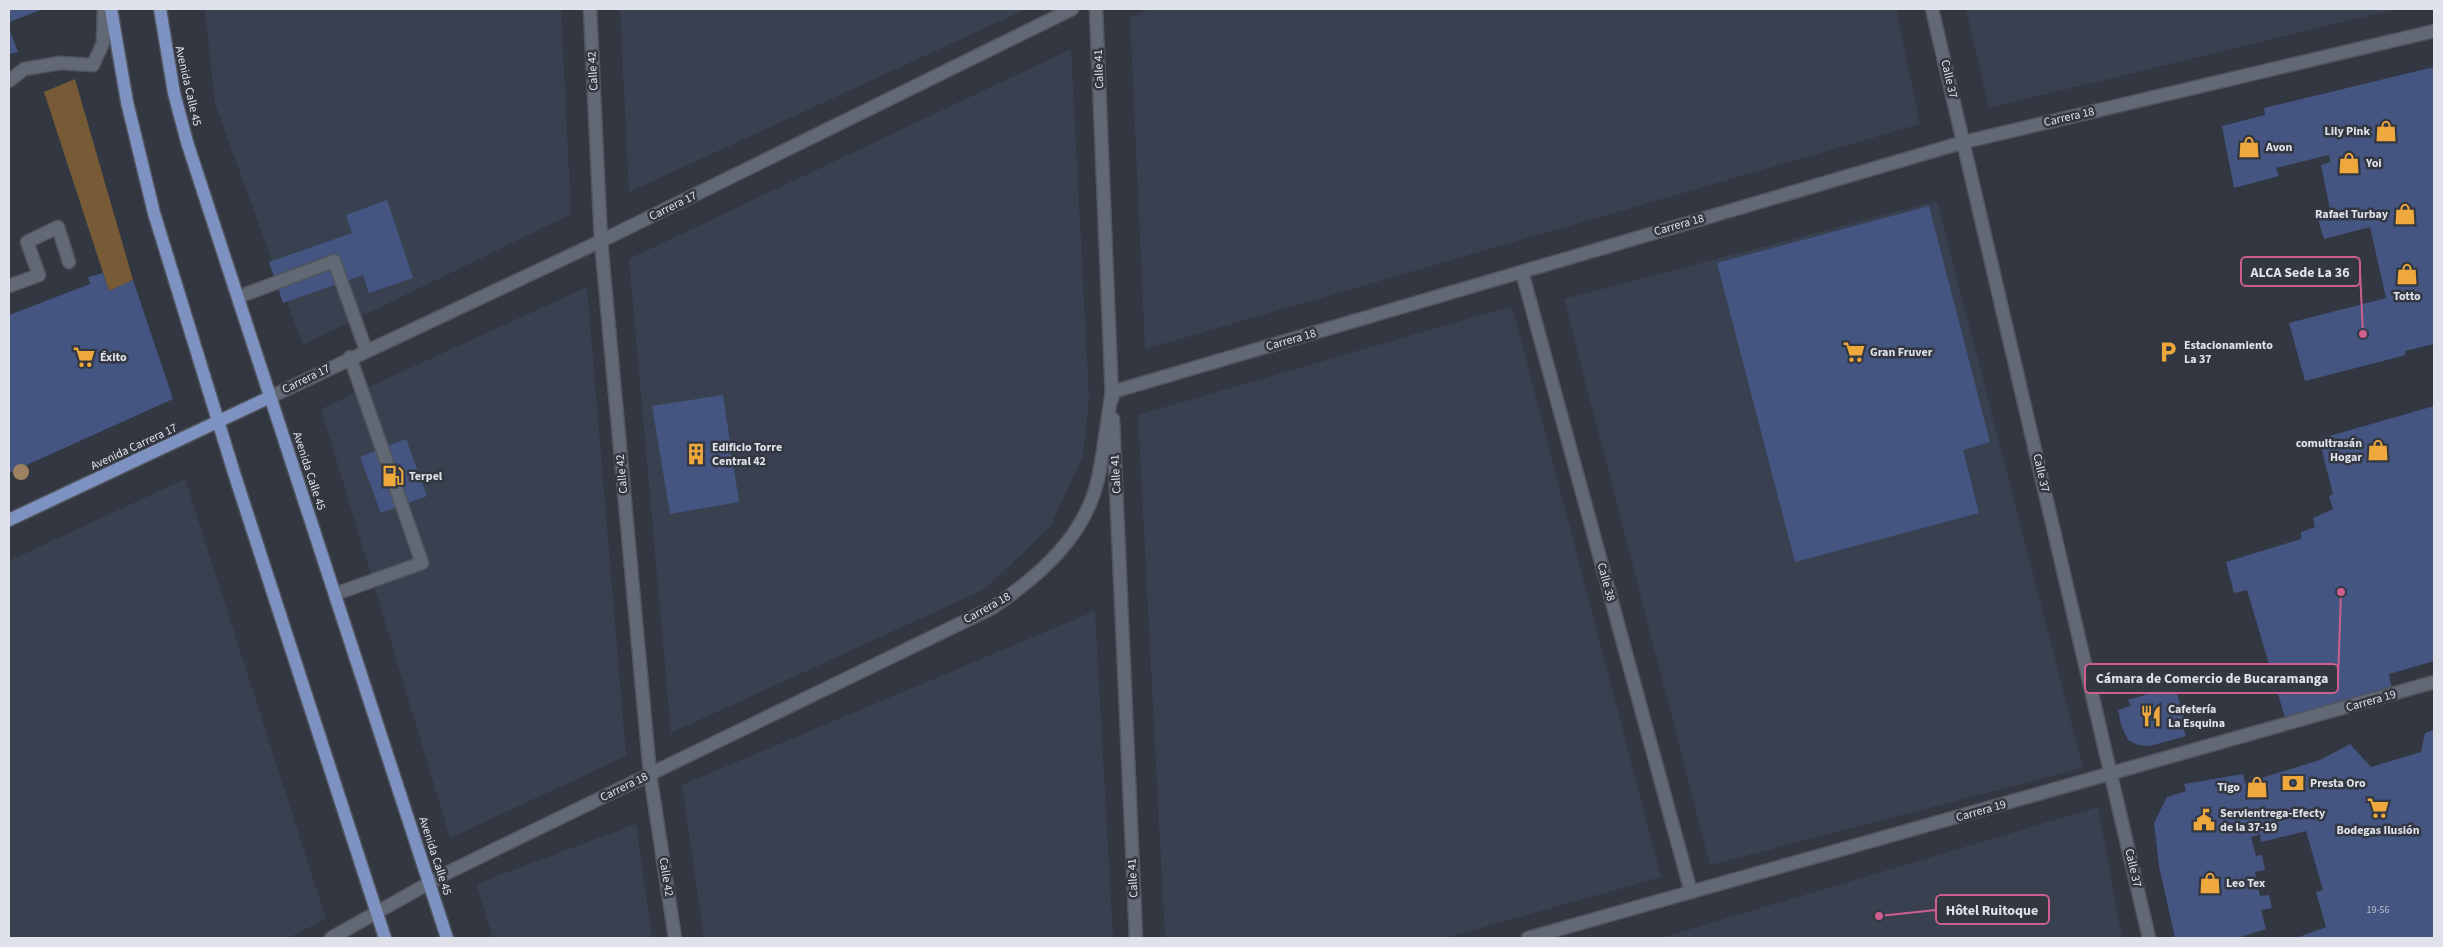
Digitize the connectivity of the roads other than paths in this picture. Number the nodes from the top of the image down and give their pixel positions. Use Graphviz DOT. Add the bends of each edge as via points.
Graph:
graph roads {
  1 [pos="104,9"];
  2 [pos="111,9"];
  3 [pos="160,9"];
  4 [pos="590,9"];
  5 [pos="1072,9"];
  6 [pos="1096,9"];
  7 [pos="1932,9"];
  8 [pos="2434,31"];
  9 [pos="9,81"];
  10 [pos="1964,142"];
  11 [pos="601,241"];
  12 [pos="69,262"];
  13 [pos="1522,272"];
  14 [pos="9,286"];
  15 [pos="238,297"];
  16 [pos="366,350"];
  17 [pos="350,357"];
  18 [pos="1112,392"];
  19 [pos="270,396"];
  20 [pos="218,422"];
  21 [pos="9,520"];
  22 [pos="335,594"];
  23 [pos="2434,682"];
  24 [pos="650,774"];
  25 [pos="2112,774"];
  26 [pos="429,883"];
  27 [pos="1692,892"];
  28 [pos="377,912"];
  29 [pos="331,938"];
  30 [pos="385,938"];
  31 [pos="447,938"];
  32 [pos="675,938"];
  33 [pos="1136,938"];
  34 [pos="1528,938"];
  35 [pos="2148,938"];
  1 -- 9 [label="street" via="103,43 93,65 60,63 24,69"];
  2 -- 20 [label="main road" via="137,150"];
  3 -- 15 [label="main road, Avenida Calle 45" via="186,142"];
  4 -- 11 [label="street, Calle 42"];
  5 -- 11 [label="street, Carrera 17"];
  6 -- 18 [label="street, Calle 41"];
  7 -- 10 [label="street, Calle 37"];
  8 -- 10 [label="street, Carrera 18"];
  10 -- 13 [label="street, Carrera 18"];
  10 -- 25 [label="street, Calle 37"];
  11 -- 16 [label="street, Carrera 17"];
  11 -- 24 [label="street, Calle 42"];
  12 -- 14 [label="street" via="58,227 27,242 39,275"];
  13 -- 18 [label="street, Carrera 18"];
  13 -- 27 [label="street, Calle 38"];
  15 -- 16 [label="street" via="334,261"];
  15 -- 19 [label="main road, Avenida Calle 45"];
  16 -- 17 [label="street, Carrera 17"];
  17 -- 19 [label="street, Carrera 17"];
  17 -- 22 [label="street" via="422,563"];
  18 -- 24 [label="street, Carrera 18" via="1098,480 1082,520 1056,558 1027,584 992,608"];
  18 -- 33 [label="street, Calle 41"];
  19 -- 20 [label="main road, Avenida Carrera 17"];
  19 -- 22 [label="main road, Avenida Calle 45"];
  20 -- 21 [label="main road, Avenida Carrera 17"];
  20 -- 28 [label="main road"];
  22 -- 26 [label="main road, Avenida Calle 45"];
  23 -- 25 [label="street, Carrera 19"];
  24 -- 26 [label="street, Carrera 18"];
  24 -- 32 [label="street, Calle 42"];
  25 -- 27 [label="street, Carrera 19"];
  25 -- 35 [label="street, Calle 37"];
  26 -- 28 [label="street, Carrera 18"];
  26 -- 31 [label="main road, Avenida Calle 45"];
  27 -- 34 [label="street, Carrera 19"];
  28 -- 29 [label="street, Carrera 18"];
  28 -- 30 [label="main road"];
}
